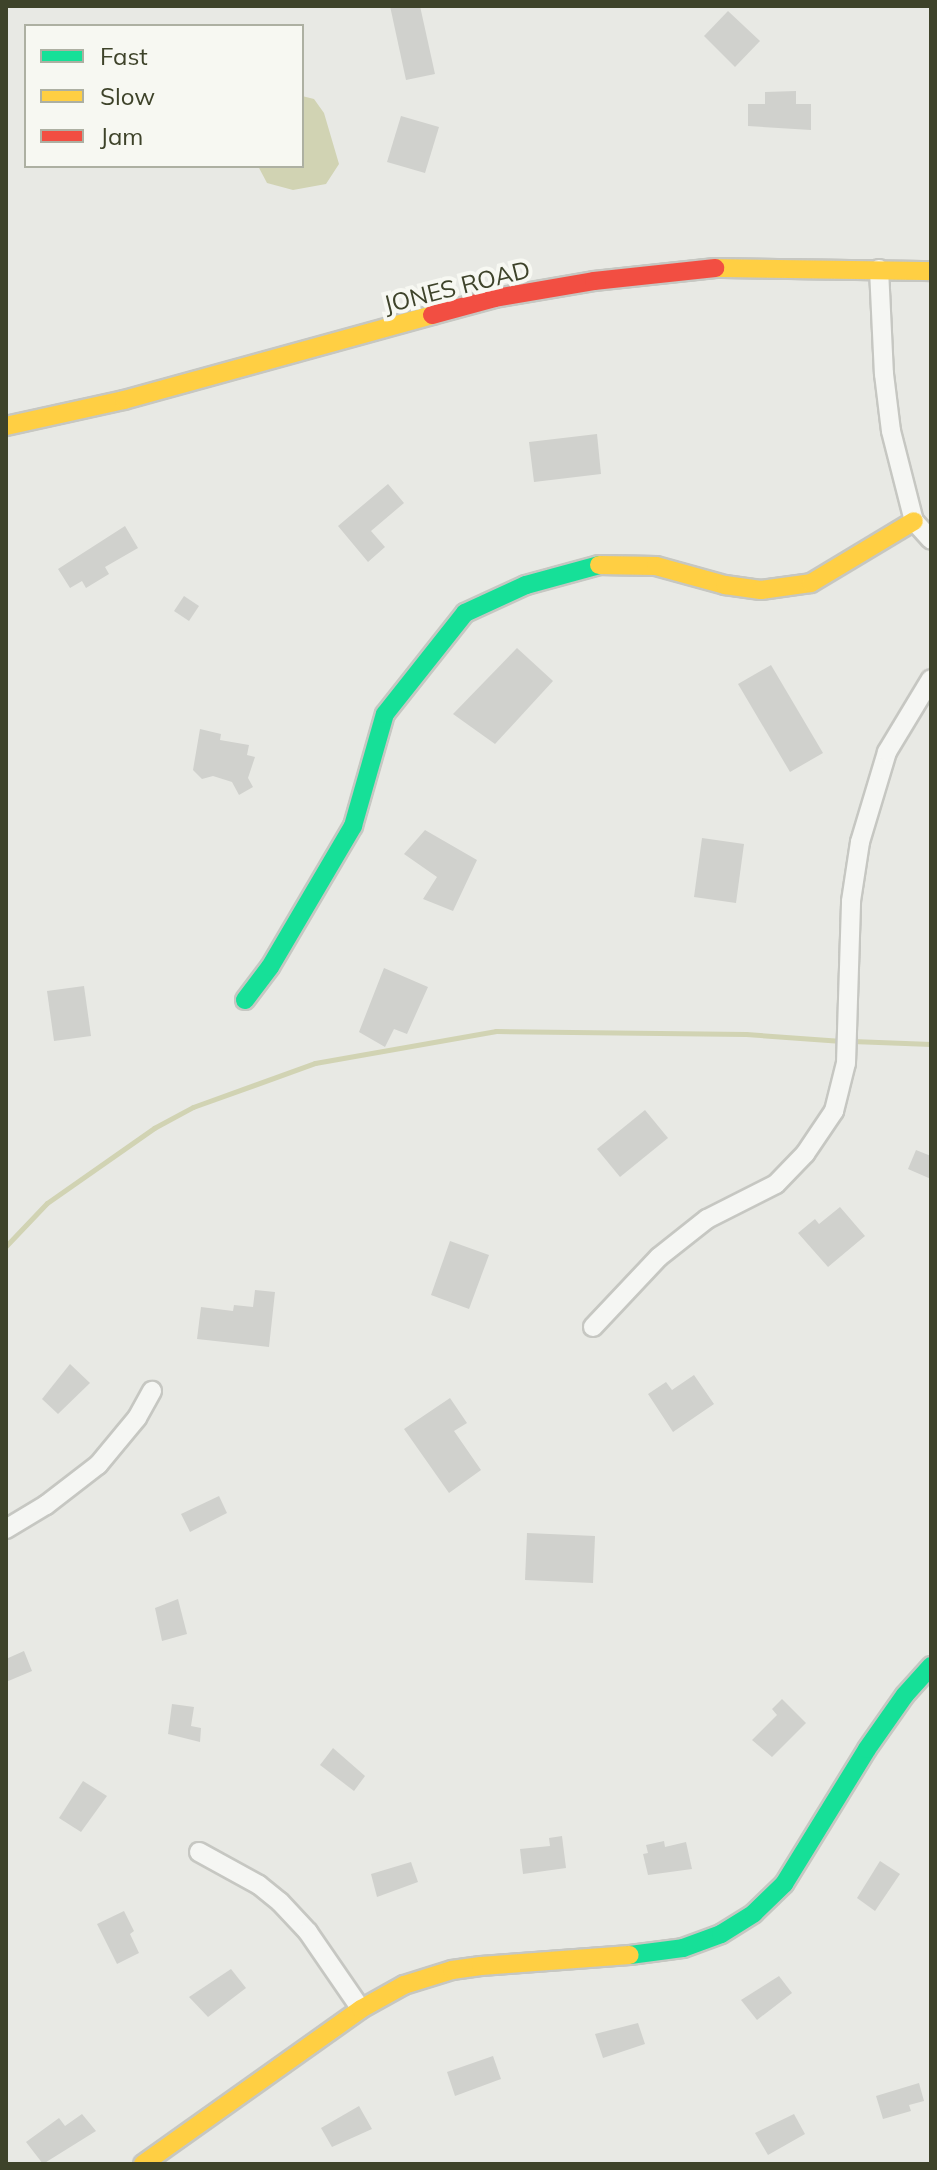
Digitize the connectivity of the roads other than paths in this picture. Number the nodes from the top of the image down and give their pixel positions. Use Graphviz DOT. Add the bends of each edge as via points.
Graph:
graph roads {
  1 [pos="879,269"];
  2 [pos="931,271"];
  3 [pos="6,426"];
  4 [pos="914,521"];
  5 [pos="931,540"];
  6 [pos="931,679"];
  7 [pos="245,1000"];
  8 [pos="593,1327"];
  9 [pos="152,1391"];
  10 [pos="6,1529"];
  11 [pos="931,1666"];
  12 [pos="199,1852"];
  13 [pos="361,2009"];
  14 [pos="143,2164"];
  1 -- 2 [label="street, JONES ROAD"];
  1 -- 3 [label="street, JONES ROAD" via="694,269 509,296 124,400"];
  1 -- 4 [label="street" via="889,417"];
  4 -- 5 [label="street"];
  4 -- 7 [label="street" via="811,583 761,590 656,566 591,565 526,585 465,613 385,714 353,826"];
  6 -- 8 [label="street" via="887,752 860,842 851,901 846,1063 834,1111 805,1154 776,1184 707,1219 659,1257"];
  9 -- 10 [label="street" via="98,1465"];
  11 -- 13 [label="street" via="867,1749 784,1884 754,1913 721,1934 683,1948 625,1956 452,1970 404,1985"];
  12 -- 13 [label="street" via="280,1902 308,1932"];
  13 -- 14 [label="street"];
}
